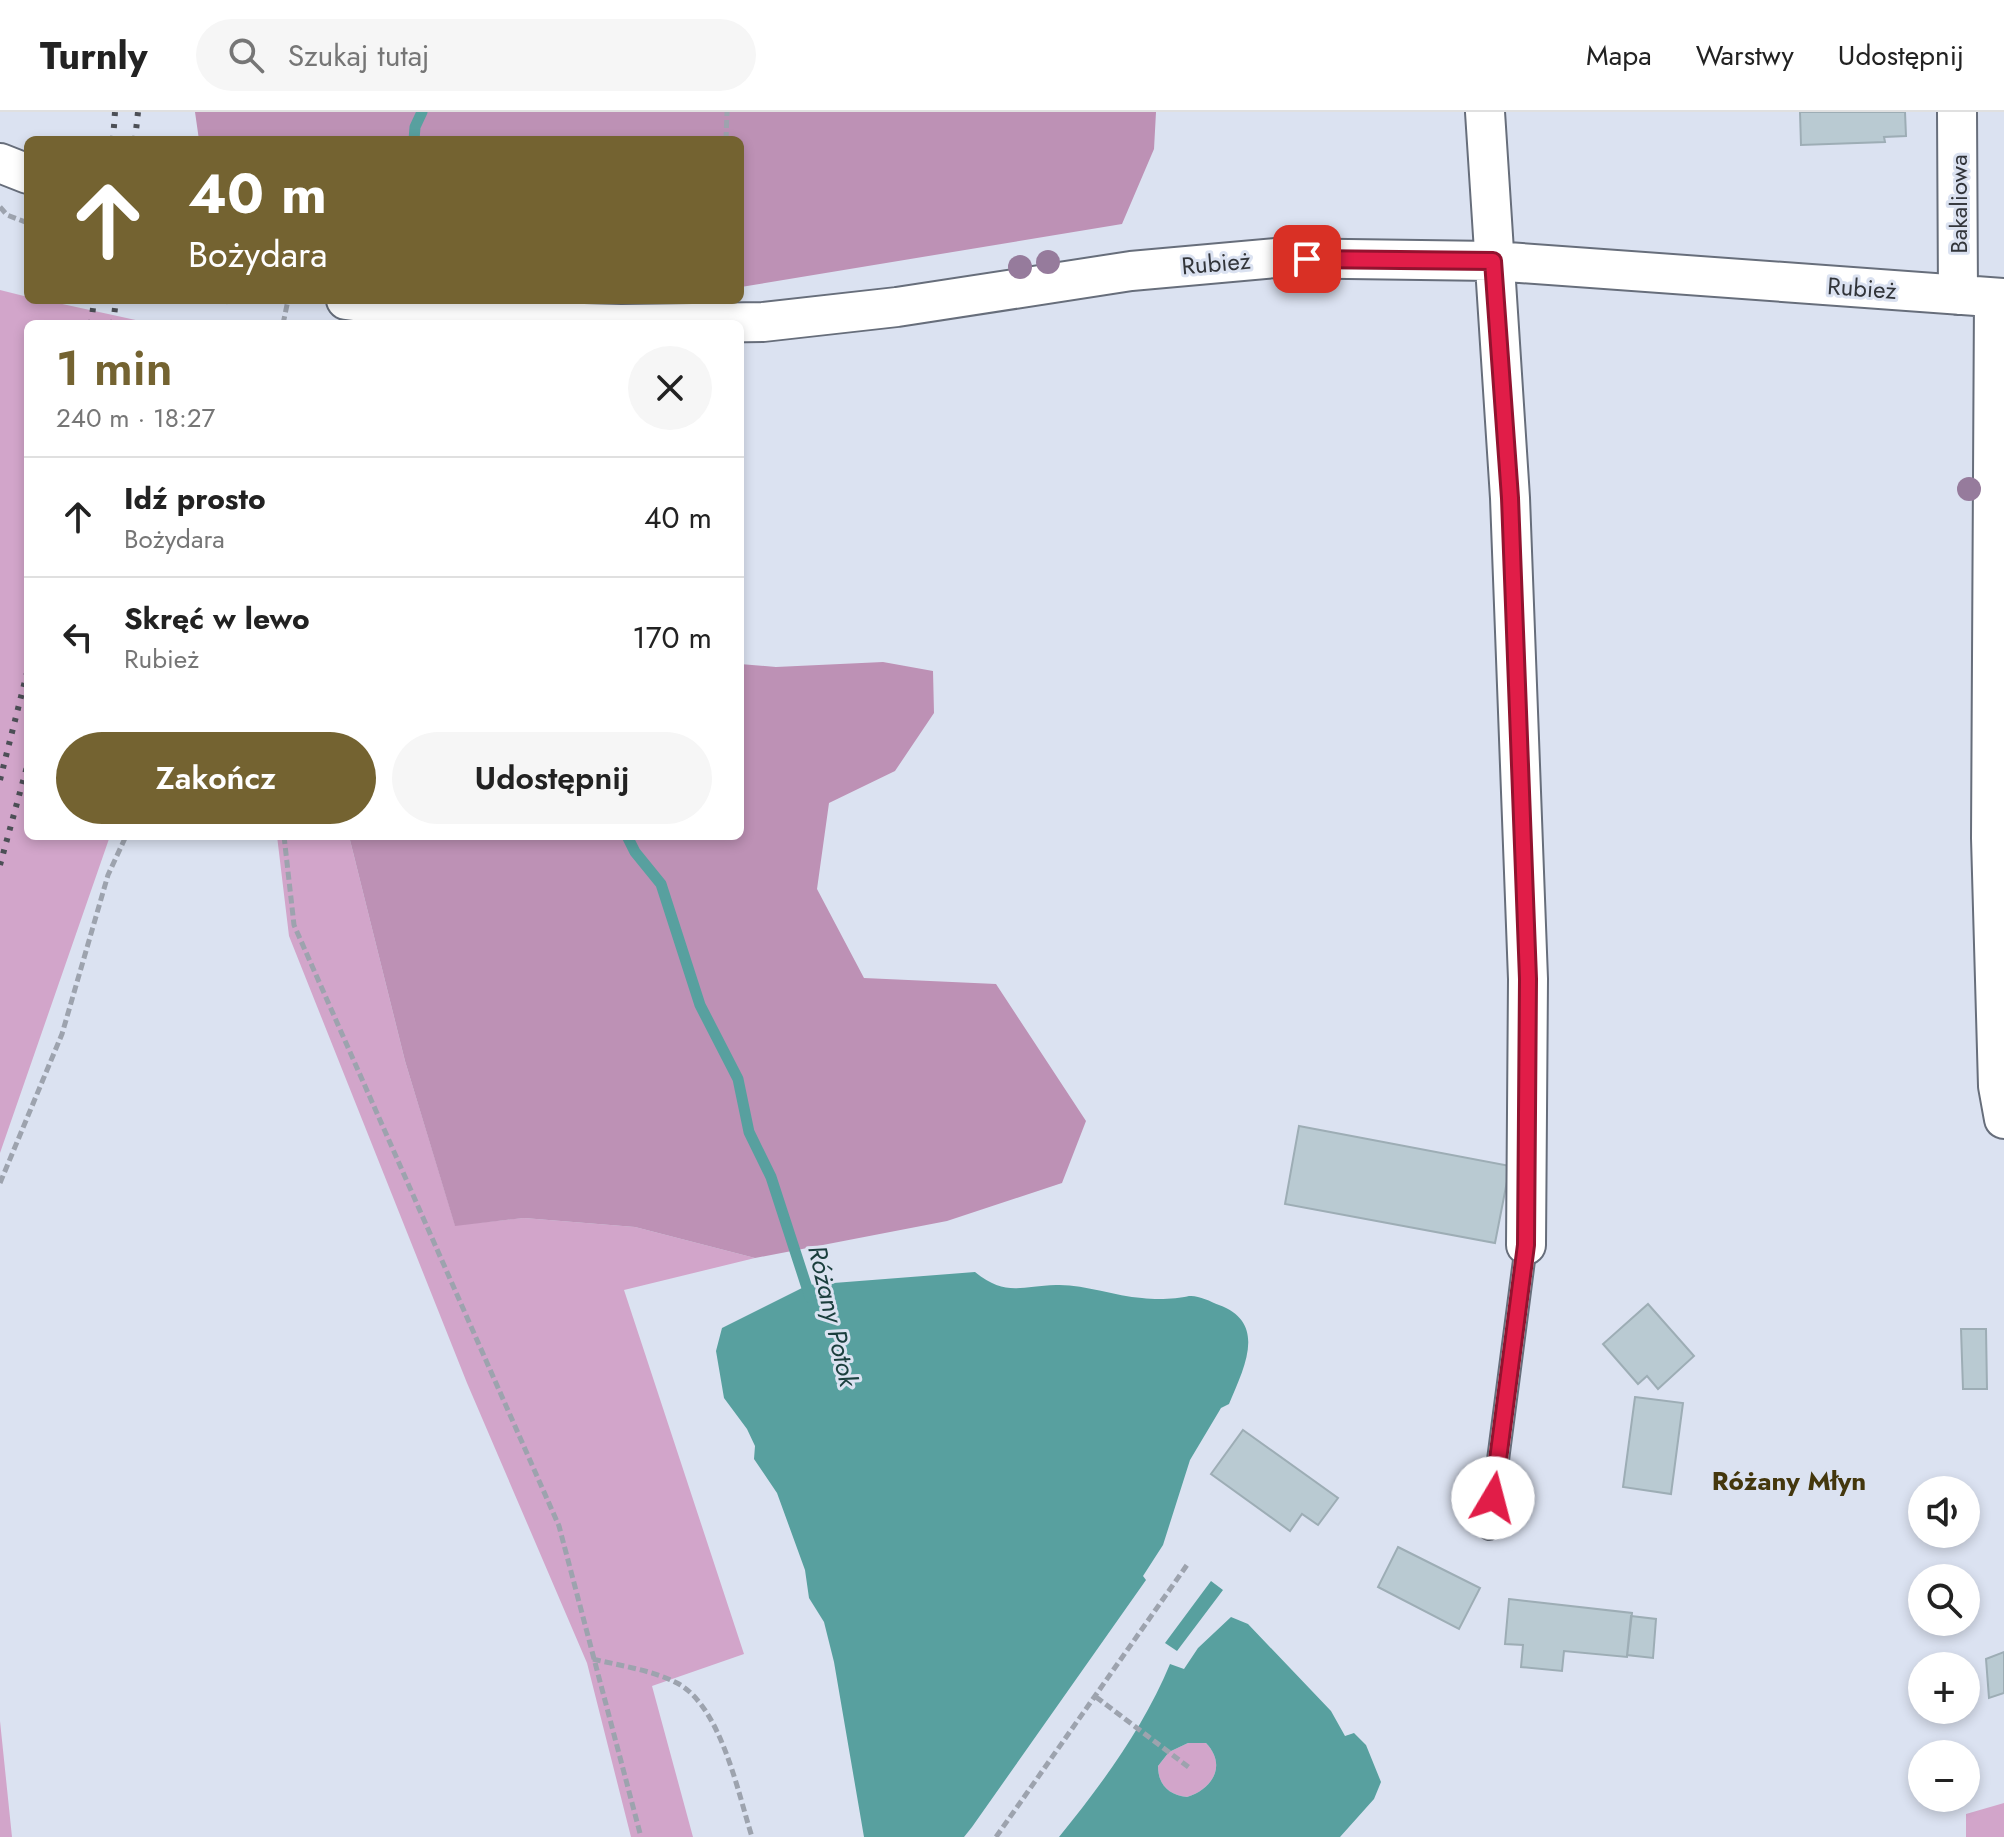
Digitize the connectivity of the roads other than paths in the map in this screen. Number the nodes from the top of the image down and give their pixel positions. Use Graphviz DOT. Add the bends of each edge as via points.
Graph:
graph roads {
  1 [pos="1485,112"];
  2 [pos="1957,112"];
  3 [pos="0,163"];
  4 [pos="24,172"];
  5 [pos="1493,261"];
  6 [pos="1985,297"];
  7 [pos="377,304"];
  8 [pos="500,320"];
  9 [pos="744,322"];
  10 [pos="2004,1119"];
  11 [pos="1526,1245"];
  12 [pos="1489,1529"];
  1 -- 5 [label="street"];
  2 -- 6 [label="street, Bakaliowa"];
  3 -- 4 [label="street"];
  5 -- 6 [label="street, Rubież"];
  5 -- 9 [label="street, Rubież" via="1276,258 1131,271 897,307"];
  5 -- 11 [label="street" via="1510,498 1528,979"];
  6 -- 10 [label="street, Bakaliowa" via="1991,838 1998,1086"];
  7 -- 8 [label="street, Rubież"];
  11 -- 12 [label="lane"];
}
